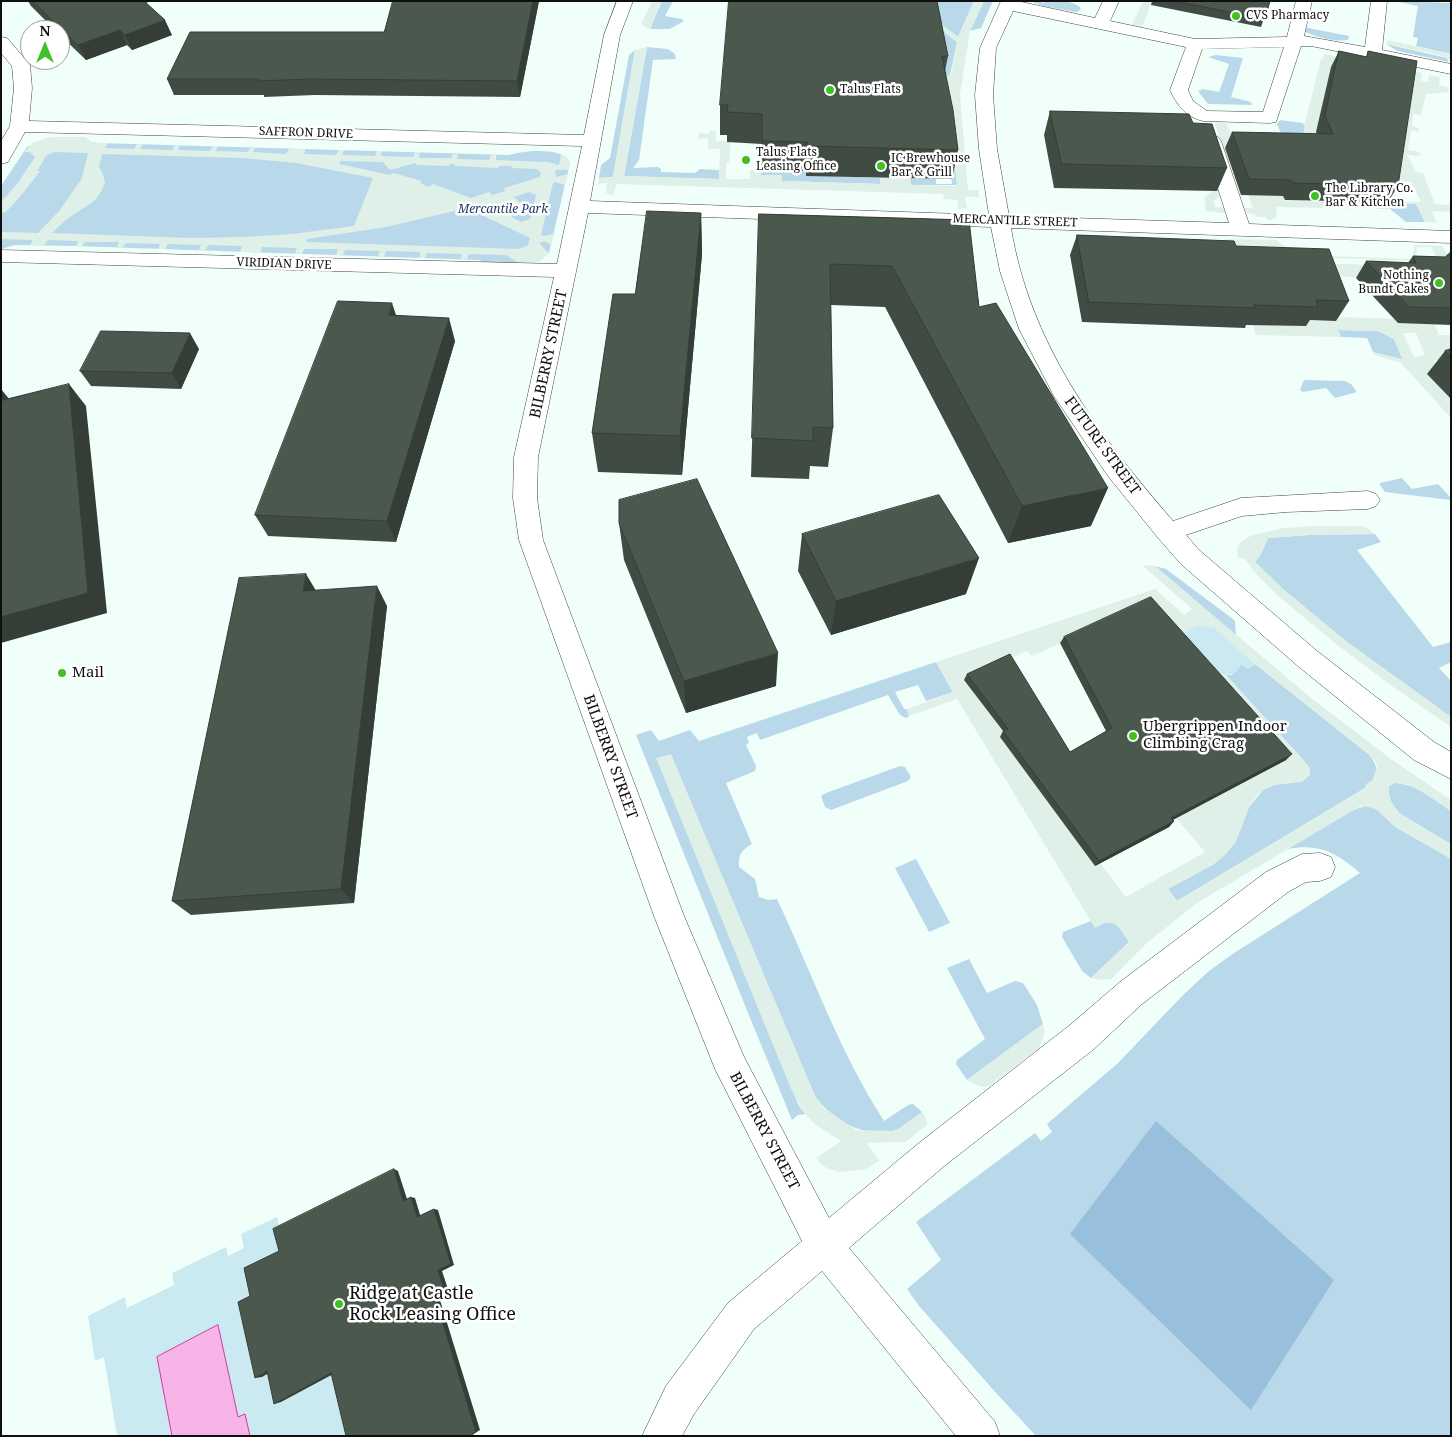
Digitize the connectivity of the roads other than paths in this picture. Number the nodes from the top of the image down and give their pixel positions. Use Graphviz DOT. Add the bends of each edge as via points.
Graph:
graph roads {
  1 [pos="625,1"];
  2 [pos="1111,1"];
  3 [pos="1304,1"];
  4 [pos="1379,1"];
  5 [pos="1008,3"];
  6 [pos="1100,24"];
  7 [pos="1128,30"];
  8 [pos="1296,36"];
  9 [pos="1,42"];
  10 [pos="1195,44"];
  11 [pos="1373,53"];
  12 [pos="1451,69"];
  13 [pos="1204,116"];
  14 [pos="19,126"];
  15 [pos="593,141"];
  16 [pos="1,158"];
  17 [pos="580,207"];
  18 [pos="999,220"];
  19 [pos="1241,229"];
  20 [pos="1451,237"];
  21 [pos="1,256"];
  22 [pos="566,271"];
  23 [pos="1368,500"];
  24 [pos="1168,532"];
  25 [pos="1451,767"];
  26 [pos="1320,867"];
  27 [pos="824,1246"];
  28 [pos="661,1436"];
  29 [pos="982,1436"];
  1 -- 15 [label="street, BILBERRY STREET" via="612,35"];
  2 -- 6 [label="street"];
  3 -- 8 [label="street"];
  4 -- 11 [label="street"];
  5 -- 6 [label="street"];
  5 -- 18 [label="street, FUTURE STREET" via="988,48 984,95"];
  6 -- 7 [label="street"];
  7 -- 8 [label="street"];
  7 -- 10 [label="street"];
  8 -- 10 [label="street"];
  8 -- 11 [label="street"];
  8 -- 13 [label="street" via="1270,118"];
  9 -- 14 [label="street" via="21,65 23,102"];
  10 -- 13 [label="street" via="1179,90 1186,104"];
  11 -- 12 [label="street"];
  13 -- 19 [label="street"];
  14 -- 15 [label="street, SAFFRON DRIVE"];
  14 -- 16 [label="street"];
  15 -- 17 [label="street, BILBERRY STREET"];
  17 -- 18 [label="street, MERCANTILE STREET"];
  17 -- 22 [label="street, BILBERRY STREET"];
  18 -- 19 [label="street, MERCANTILE STREET"];
  18 -- 24 [label="street, FUTURE STREET" via="1010,271 1030,329 1065,396 1116,470"];
  19 -- 20 [label="street, MERCANTILE STREET"];
  21 -- 22 [label="street, VIRIDIAN DRIVE"];
  22 -- 27 [label="street, BILBERRY STREET" via="526,457 525,498 530,540 669,916 732,1069"];
  23 -- 24 [label="street" via="1241,507"];
  24 -- 25 [label="street, FUTURE STREET" via="1190,557 1308,659 1424,751"];
  26 -- 27 [label="street" via="1302,868 1277,882 1130,993 1082,1038 931,1155"];
  27 -- 28 [label="street" via="741,1316 680,1400"];
  27 -- 29 [label="street, BILBERRY STREET"];
}
